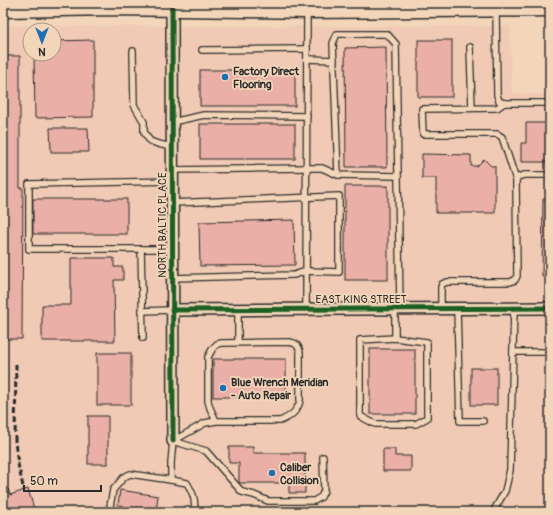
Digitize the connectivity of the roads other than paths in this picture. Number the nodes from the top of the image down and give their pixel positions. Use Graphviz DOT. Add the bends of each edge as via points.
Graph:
graph roads {
  1 [pos="172,6"];
  2 [pos="496,8"];
  3 [pos="550,8"];
  4 [pos="3,9"];
  5 [pos="307,10"];
  6 [pos="470,47"];
  7 [pos="202,50"];
  8 [pos="307,50"];
  9 [pos="133,51"];
  10 [pos="307,59"];
  11 [pos="334,60"];
  12 [pos="504,103"];
  13 [pos="550,103"];
  14 [pos="472,108"];
  15 [pos="307,116"];
  16 [pos="172,122"];
  17 [pos="172,146"];
  18 [pos="306,168"];
  19 [pos="172,170"];
  20 [pos="338,175"];
  21 [pos="550,175"];
  22 [pos="398,176"];
  23 [pos="516,180"];
  24 [pos="172,182"];
  25 [pos="306,197"];
  26 [pos="172,204"];
  27 [pos="141,249"];
  28 [pos="172,249"];
  29 [pos="306,272"];
  30 [pos="172,278"];
  31 [pos="514,308"];
  32 [pos="550,308"];
  33 [pos="398,309"];
  34 [pos="441,309"];
  35 [pos="457,309"];
  36 [pos="172,310"];
  37 [pos="238,310"];
  38 [pos="306,310"];
  39 [pos="142,311"];
  40 [pos="143,338"];
  41 [pos="395,338"];
  42 [pos="238,342"];
  43 [pos="513,352"];
  44 [pos="550,352"];
  45 [pos="216,421"];
  46 [pos="483,421"];
  47 [pos="173,442"];
  48 [pos="323,457"];
  49 [pos="171,480"];
  50 [pos="110,512"];
  51 [pos="194,512"];
  52 [pos="493,512"];
  1 -- 4 [label="main road"];
  1 -- 5 [label="main road"];
  1 -- 16 [label="street, NORTH BALTIC PLACE"];
  2 -- 3 [label="main road"];
  2 -- 5 [label="main road"];
  2 -- 12 [label="lane" via="497,95 499,102"];
  5 -- 8 [label="lane"];
  6 -- 14 [label="lane"];
  7 -- 8 [label="lane"];
  8 -- 10 [label="lane"];
  9 -- 17 [label="lane" via="134,105 144,122 144,132 150,141"];
  10 -- 11 [label="lane"];
  10 -- 15 [label="lane"];
  11 -- 20 [label="lane"];
  11 -- 22 [label="lane" via="333,43 337,34 387,34 396,44"];
  12 -- 13 [label="lane"];
  12 -- 14 [label="lane" via="497,108"];
  14 -- 23 [label="lane" via="422,109 423,134 497,134 502,137"];
  15 -- 16 [label="lane" via="204,115"];
  15 -- 18 [label="lane"];
  16 -- 17 [label="street, NORTH BALTIC PLACE"];
  17 -- 19 [label="street, NORTH BALTIC PLACE"];
  18 -- 19 [label="lane"];
  18 -- 20 [label="lane" via="322,168"];
  18 -- 25 [label="lane"];
  19 -- 24 [label="street, NORTH BALTIC PLACE"];
  20 -- 22 [label="lane"];
  21 -- 23 [label="lane" via="524,175"];
  22 -- 33 [label="lane"];
  23 -- 34 [label="lane" via="515,280 447,282 441,287"];
  24 -- 26 [label="street, NORTH BALTIC PLACE"];
  24 -- 27 [label="lane" via="29,184 29,249"];
  25 -- 26 [label="lane"];
  25 -- 29 [label="lane"];
  25 -- 29 [label="lane" via="339,196 339,272"];
  26 -- 28 [label="street, NORTH BALTIC PLACE"];
  27 -- 28 [label="lane"];
  27 -- 39 [label="lane"];
  28 -- 30 [label="street, NORTH BALTIC PLACE"];
  29 -- 30 [label="lane" via="294,275"];
  29 -- 38 [label="lane"];
  30 -- 36 [label="street, NORTH BALTIC PLACE"];
  31 -- 32 [label="street, EAST KING STREET"];
  31 -- 35 [label="street, EAST KING STREET"];
  31 -- 43 [label="lane"];
  33 -- 34 [label="street, EAST KING STREET"];
  33 -- 38 [label="street, EAST KING STREET"];
  33 -- 41 [label="lane"];
  34 -- 35 [label="street, EAST KING STREET"];
  35 -- 46 [label="lane" via="460,421"];
  36 -- 37 [label="street, EAST KING STREET"];
  36 -- 39 [label="lane"];
  36 -- 47 [label="street, NORTH BALTIC PLACE"];
  37 -- 38 [label="street, EAST KING STREET"];
  37 -- 42 [label="lane"];
  39 -- 40 [label="lane"];
  41 -- 41 [label="lane" via="360,340 360,416 375,424 416,424 427,418 427,342"];
  42 -- 45 [label="lane" via="217,344 208,357 208,400"];
  42 -- 45 [label="lane" via="289,342 298,346 299,406 294,413 280,421"];
  43 -- 44 [label="lane"];
  43 -- 52 [label="lane" via="510,470 505,491"];
  45 -- 47 [label="lane" via="205,423"];
  47 -- 48 [label="lane" via="206,451 242,492 268,501 314,501 321,497 324,491"];
  47 -- 49 [label="lane"];
  49 -- 50 [label="lane" via="130,474 124,477 113,490"];
  49 -- 51 [label="lane" via="187,484 193,493"];
}
